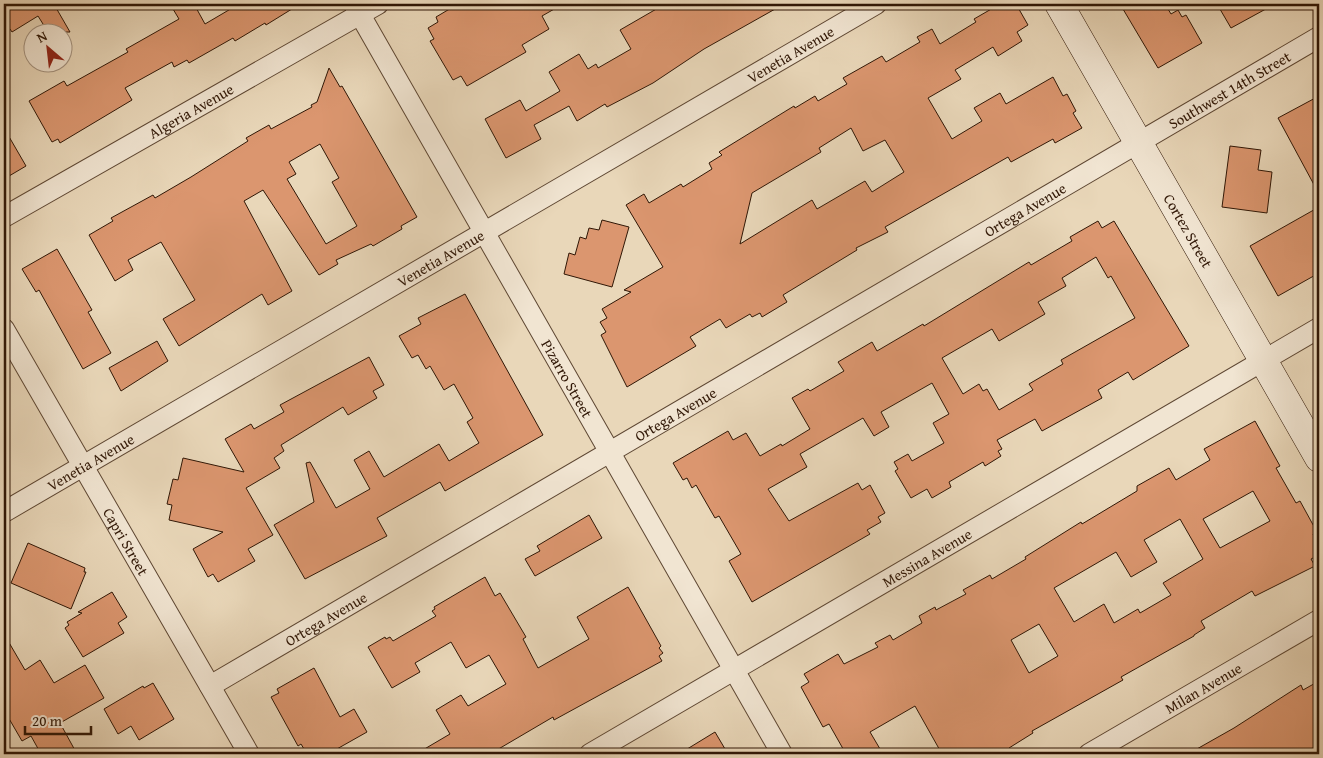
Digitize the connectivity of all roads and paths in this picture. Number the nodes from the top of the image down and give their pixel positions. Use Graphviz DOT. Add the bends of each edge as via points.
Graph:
graph roads {
  1 [pos="378,4"];
  2 [pos="876,4"];
  3 [pos="1059,4"];
  4 [pos="357,9"];
  5 [pos="1319,37"];
  6 [pos="1139,143"];
  7 [pos="4,217"];
  8 [pos="485,233"];
  9 [pos="1319,328"];
  10 [pos="4,330"];
  11 [pos="1262,360"];
  12 [pos="609,451"];
  13 [pos="1319,458"];
  14 [pos="83,467"];
  15 [pos="4,512"];
  16 [pos="1319,620"];
  17 [pos="734,671"];
  18 [pos="210,686"];
  19 [pos="249,754"];
  20 [pos="590,754"];
  21 [pos="782,754"];
  22 [pos="1089,754"];
  1 -- 4 [label="street, Algeria Avenue"];
  2 -- 8 [label="street, Venetia Avenue"];
  3 -- 6 [label="street, Cortez Street"];
  4 -- 7 [label="street, Algeria Avenue"];
  4 -- 8 [label="street, Pizarro Street"];
  5 -- 6 [label="street, Southwest 14th Street"];
  6 -- 11 [label="street, Cortez Street"];
  6 -- 12 [label="street, Ortega Avenue"];
  8 -- 12 [label="street, Pizarro Street"];
  8 -- 14 [label="street, Venetia Avenue"];
  9 -- 11 [label="street, Messina Avenue"];
  10 -- 14 [label="street, Capri Street"];
  11 -- 13 [label="street, Cortez Street"];
  11 -- 17 [label="street, Messina Avenue"];
  12 -- 17 [label="street, Pizarro Street"];
  12 -- 18 [label="street, Ortega Avenue"];
  14 -- 15 [label="street, Venetia Avenue"];
  14 -- 18 [label="street, Capri Street"];
  16 -- 22 [label="street, Milan Avenue"];
  17 -- 20 [label="street, Messina Avenue"];
  17 -- 21 [label="street, Pizarro Street"];
  18 -- 19 [label="street, Capri Street"];
}
